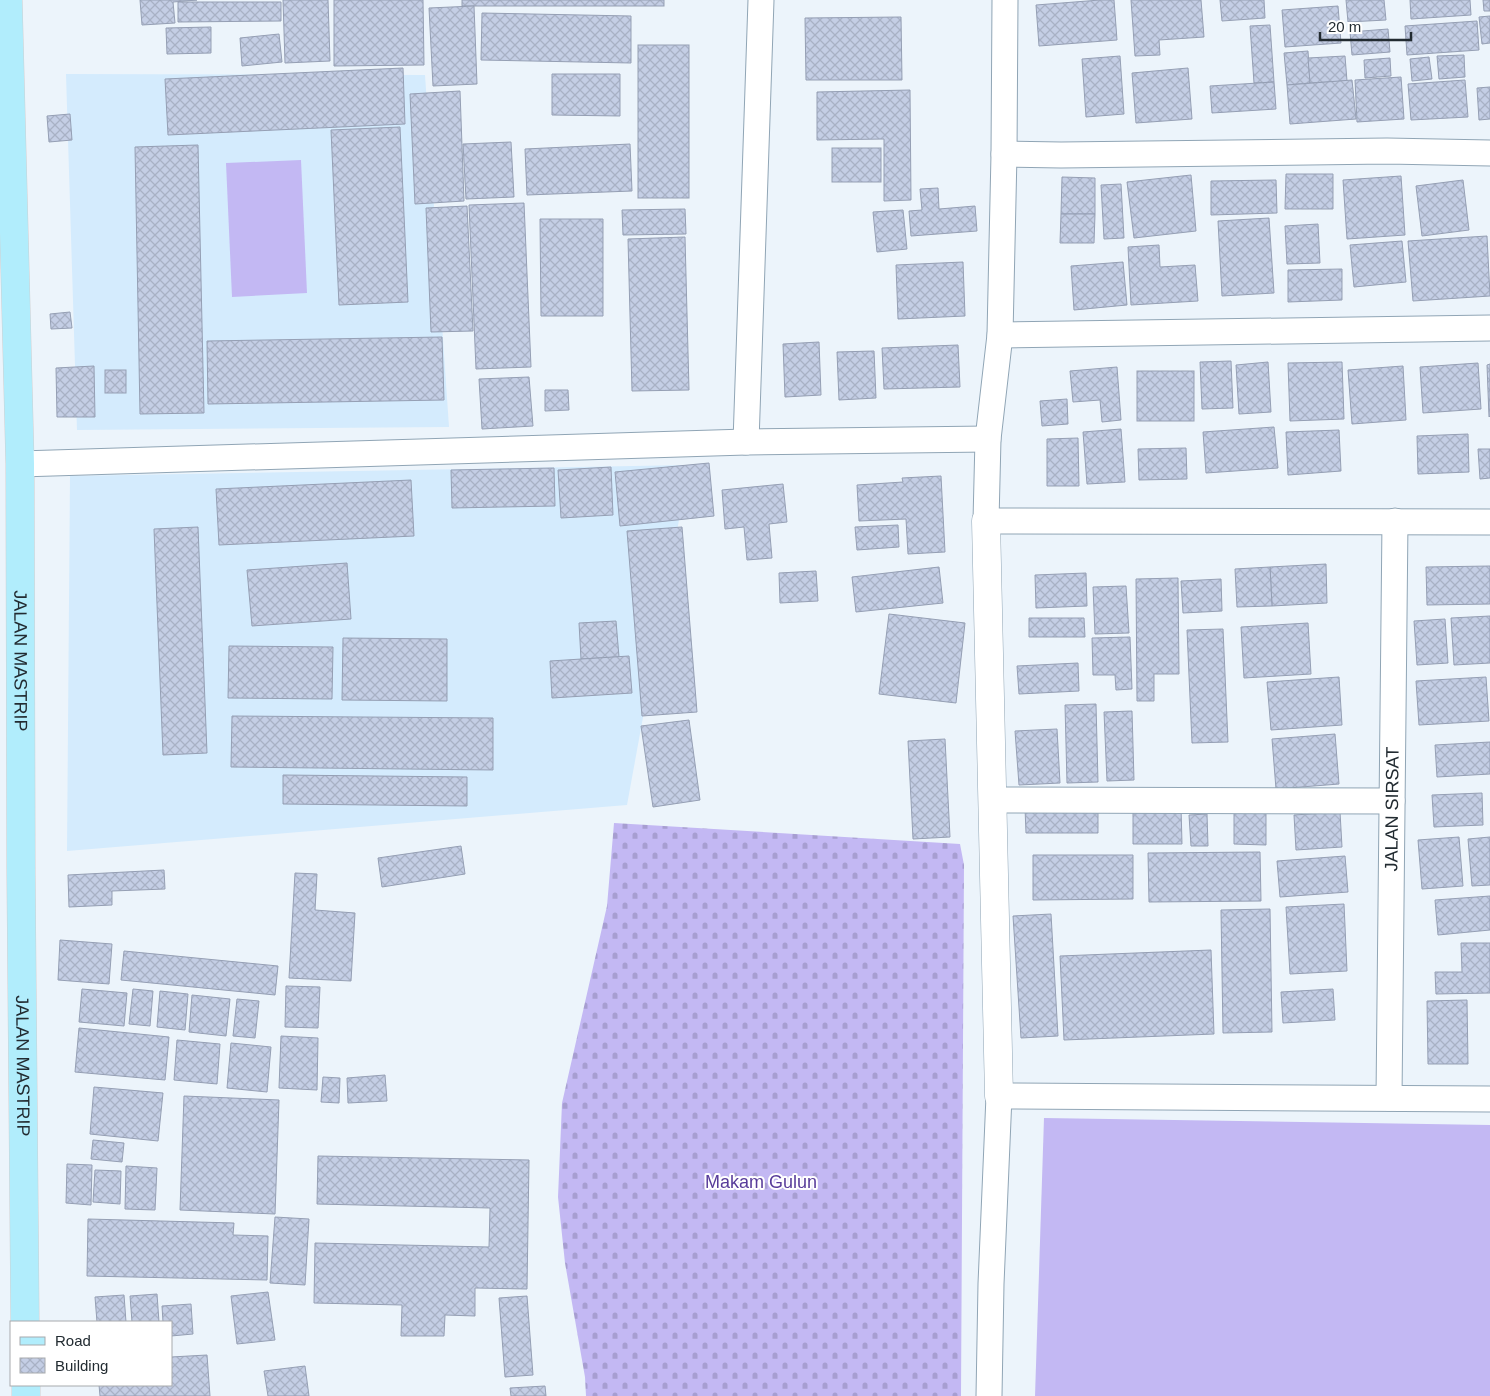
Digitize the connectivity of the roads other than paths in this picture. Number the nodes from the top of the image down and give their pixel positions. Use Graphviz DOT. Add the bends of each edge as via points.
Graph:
graph roads {
  1 [pos="8,0"];
  2 [pos="761,0"];
  3 [pos="1005,0"];
  4 [pos="1004,154"];
  5 [pos="1490,154"];
  6 [pos="1490,328"];
  7 [pos="1000,335"];
  8 [pos="988,439"];
  9 [pos="746,442"];
  10 [pos="20,464"];
  11 [pos="986,521"];
  12 [pos="1396,521"];
  13 [pos="1490,522"];
  14 [pos="992,800"];
  15 [pos="1392,801"];
  16 [pos="999,1096"];
  17 [pos="1389,1098"];
  18 [pos="1490,1099"];
  19 [pos="26,1321"];
  20 [pos="988,1396"];
  1 -- 10 [label="main road, JALAN MASTRIP"];
  2 -- 9 [label="street"];
  3 -- 4 [label="street"];
  4 -- 5 [label="street" via="1387,151"];
  4 -- 7 [label="street"];
  6 -- 7 [label="street"];
  7 -- 8 [label="street"];
  8 -- 9 [label="street"];
  8 -- 11 [label="street"];
  9 -- 10 [label="street"];
  10 -- 19 [label="main road, JALAN MASTRIP"];
  11 -- 12 [label="street"];
  11 -- 14 [label="street"];
  12 -- 13 [label="street"];
  12 -- 15 [label="street, JALAN SIRSAT"];
  14 -- 15 [label="street"];
  14 -- 16 [label="street"];
  15 -- 17 [label="street, JALAN SIRSAT"];
  16 -- 17 [label="street"];
  16 -- 20 [label="street"];
  17 -- 18 [label="street"];
}
